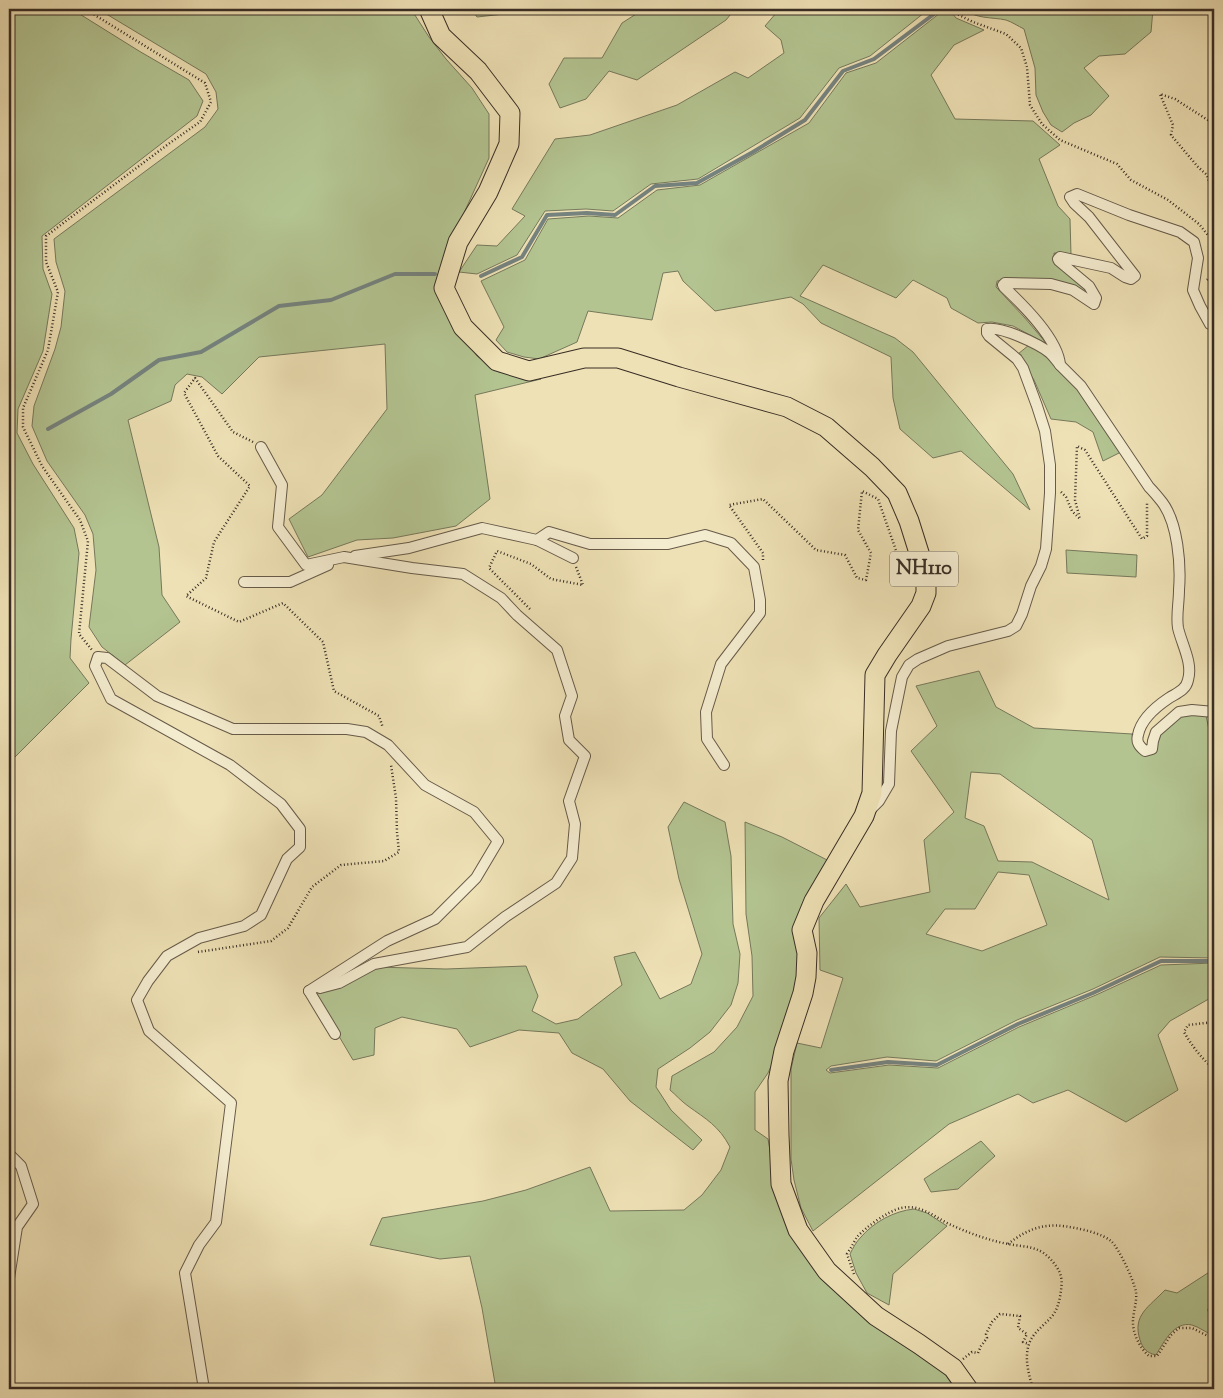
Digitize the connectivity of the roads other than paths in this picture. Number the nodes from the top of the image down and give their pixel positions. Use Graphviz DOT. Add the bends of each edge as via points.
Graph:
graph roads {
  1 [pos="428,9"];
  2 [pos="1214,326"];
  3 [pos="1060,365"];
  4 [pos="261,447"];
  5 [pos="537,540"];
  6 [pos="344,558"];
  7 [pos="573,558"];
  8 [pos="244,582"];
  9 [pos="1214,712"];
  10 [pos="724,765"];
  11 [pos="864,816"];
  12 [pos="309,991"];
  13 [pos="336,1034"];
  14 [pos="9,1154"];
  15 [pos="9,1278"];
  16 [pos="204,1389"];
  17 [pos="968,1389"];
  1 -- 11 [label="highway, NH110" via="442,36 478,71 510,113 508,144 488,192 458,242 444,288 463,327 497,362 529,371 584,358 618,358 786,407 826,427 898,493 926,575 926,592 921,606 875,675 872,793"];
  2 -- 3 [label="street" via="1193,290 1198,258 1194,242 1180,232 1077,194 1070,197 1074,203 1089,217 1135,276 1131,279 1111,268 1060,257 1059,261 1089,286 1096,298 1094,304 1073,290 1051,284 1003,285 1045,332 1060,355"];
  3 -- 9 [label="street" via="1081,386 1149,488 1163,502 1174,530 1180,591 1178,628 1189,667 1188,680 1178,694 1152,712 1141,725 1137,739 1139,746 1144,751 1152,749 1156,732 1178,712"];
  3 -- 11 [label="street" via="1049,353 1029,342 1005,331 987,329 989,336 1023,368 1044,431 1050,465 1046,549 1016,626 1008,631 948,646 909,665 902,676 892,731 889,784 879,801"];
  4 -- 6 [label="street" via="282,485 278,527 306,565"];
  5 -- 6 [label="street" via="482,528 409,548"];
  5 -- 7 [label="street"];
  5 -- 10 [label="street" via="549,532 590,544 668,544 705,535 731,543 754,567 760,613 721,664 706,712 707,739"];
  6 -- 8 [label="street" via="290,582"];
  6 -- 12 [label="street" via="463,574 501,598 558,650 572,696 565,716 569,740 584,756 570,802 575,824 572,858 556,882 467,947 374,964 339,983"];
  11 -- 17 [label="highway, NH110" via="814,900 802,930 807,953 806,977 778,1081 781,1184 798,1230 827,1271 876,1316 953,1368"];
  12 -- 13 [label="street"];
  12 -- 16 [label="street" via="387,941 435,919 476,878 498,841 474,812 426,785 388,746 366,732 347,729 233,729 157,696 107,658 98,657 95,666 111,699 230,765 281,804 300,829 300,848 287,859 261,915 244,926 199,938 167,956 137,1000 149,1031 231,1102 216,1222 184,1273"];
  14 -- 15 [label="street" via="21,1166 33,1204 17,1227"];
}
